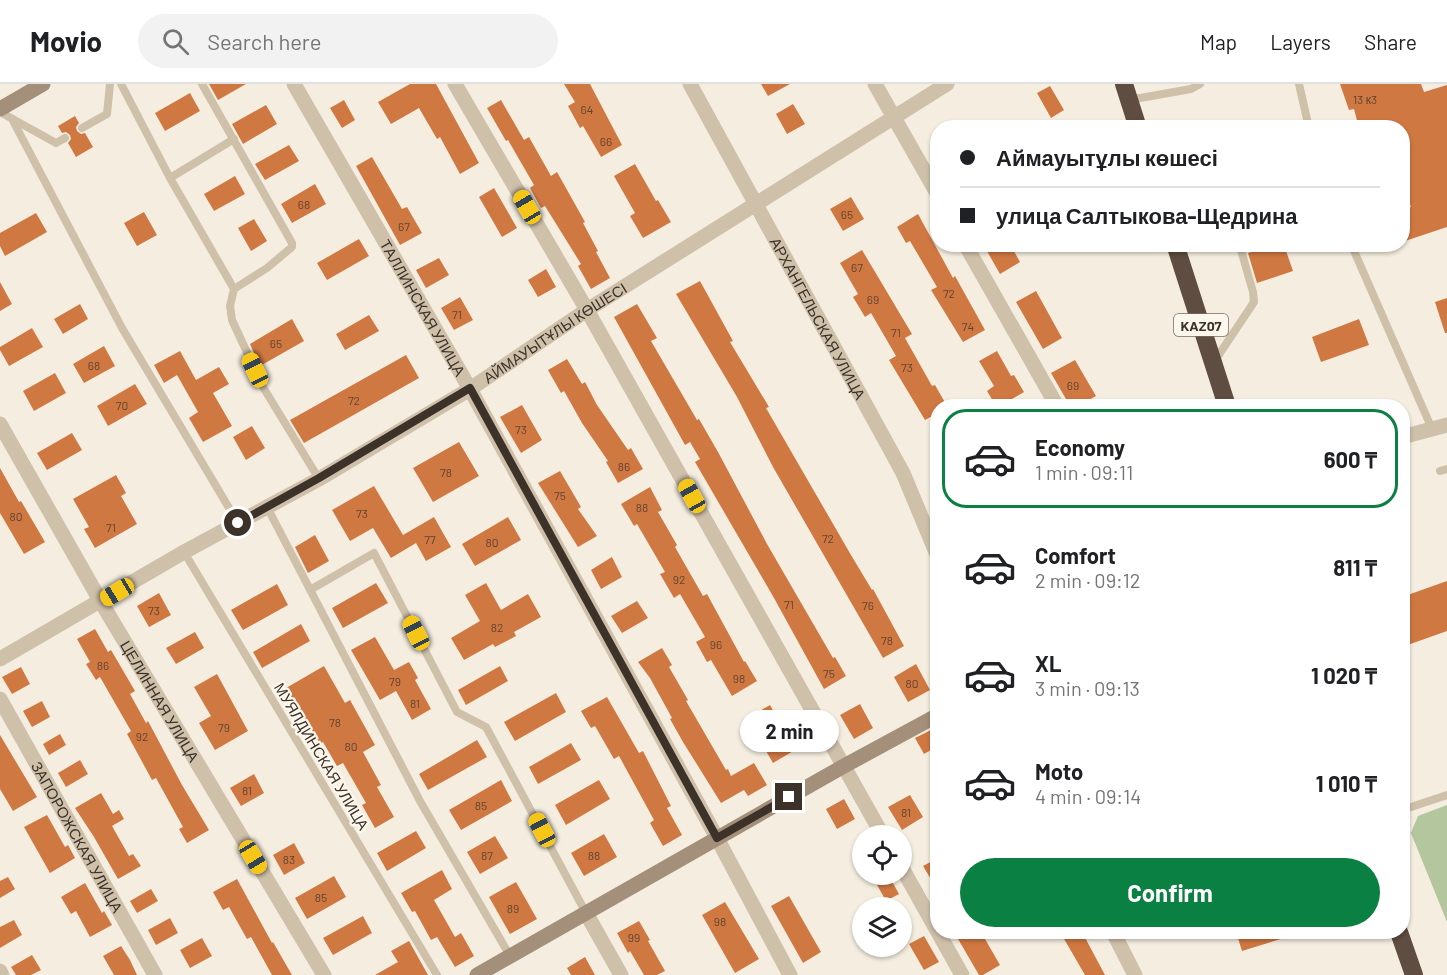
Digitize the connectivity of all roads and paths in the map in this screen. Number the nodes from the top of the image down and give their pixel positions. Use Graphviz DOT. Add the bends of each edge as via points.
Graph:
graph roads {
  1 [pos="43,84"];
  2 [pos="110,84"];
  3 [pos="121,84"];
  4 [pos="202,84"];
  5 [pos="294,84"];
  6 [pos="455,84"];
  7 [pos="690,84"];
  8 [pos="875,84"];
  9 [pos="947,84"];
  10 [pos="1200,84"];
  11 [pos="1299,84"];
  12 [pos="1127,92"];
  13 [pos="4,113"];
  14 [pos="894,117"];
  15 [pos="1136,120"];
  16 [pos="1307,120"];
  17 [pos="82,128"];
  18 [pos="65,138"];
  19 [pos="234,139"];
  20 [pos="170,178"];
  21 [pos="930,181"];
  22 [pos="756,202"];
  23 [pos="970,252"];
  24 [pos="1178,252"];
  25 [pos="1241,252"];
  26 [pos="1355,252"];
  27 [pos="234,289"];
  28 [pos="586,310"];
  29 [pos="1213,364"];
  30 [pos="470,388"];
  31 [pos="1053,399"];
  32 [pos="1225,399"];
  33 [pos="0,424"];
  34 [pos="1440,427"];
  35 [pos="1410,435"];
  36 [pos="319,478"];
  37 [pos="267,507"];
  38 [pos="238,523"];
  39 [pos="930,538"];
  40 [pos="184,552"];
  41 [pos="310,590"];
  42 [pos="101,602"];
  43 [pos="0,659"];
  44 [pos="0,699"];
  45 [pos="930,719"];
  46 [pos="843,766"];
  47 [pos="1447,795"];
  48 [pos="1410,807"];
  49 [pos="877,825"];
  50 [pos="717,838"];
  51 [pos="912,885"];
  52 [pos="586,913"];
  53 [pos="930,918"];
  54 [pos="942,939"];
  55 [pos="1117,939"];
  56 [pos="1401,939"];
  57 [pos="510,956"];
  58 [pos="0,971"];
  59 [pos="2,975"];
  60 [pos="155,975"];
  61 [pos="324,975"];
  62 [pos="437,975"];
  63 [pos="477,975"];
  64 [pos="621,975"];
  65 [pos="790,975"];
  66 [pos="962,975"];
  67 [pos="1135,975"];
  68 [pos="1414,975"];
  1 -- 13 [label="street"];
  2 -- 17 [label="lane" via="107,114"];
  3 -- 20 [label="lane"];
  4 -- 19 [label="lane"];
  5 -- 30 [label="street, ТАЛЛИНСКАЯ УЛИЦА"];
  6 -- 28 [label="street"];
  7 -- 22 [label="street, АРХАНГЕЛЬСКАЯ УЛИЦА"];
  8 -- 14 [label="street"];
  9 -- 14 [label="street, АЙМАУЫТҰЛЫ КӨШЕСІ"];
  10 -- 12 [label="lane" via="1191,89"];
  11 -- 16 [label="lane"];
  12 -- 15 [label="highway"];
  13 -- 18 [label="lane" via="56,143"];
  13 -- 38 [label="lane" via="122,328"];
  14 -- 21 [label="street"];
  14 -- 22 [label="street, АЙМАУЫТҰЛЫ КӨШЕСІ"];
  19 -- 20 [label="lane"];
  19 -- 27 [label="lane" via="292,243 267,268"];
  20 -- 27 [label="lane"];
  22 -- 28 [label="street, АЙМАУЫТҰЛЫ КӨШЕСІ"];
  22 -- 39 [label="street, АРХАНГЕЛЬСКАЯ УЛИЦА" via="903,473"];
  23 -- 31 [label="street"];
  24 -- 29 [label="highway, KAZ07"];
  25 -- 29 [label="lane" via="1254,302"];
  26 -- 34 [label="lane"];
  27 -- 36 [label="lane" via="232,320 263,387"];
  28 -- 30 [label="street, АЙМАУЫТҰЛЫ КӨШЕСІ"];
  28 -- 46 [label="street"];
  29 -- 32 [label="highway, KAZ07"];
  30 -- 36 [label="street, АЙМАУЫТҰЛЫ КӨШЕСІ"];
  30 -- 50 [label="street, ТАЛЛИНСКАЯ УЛИЦА"];
  33 -- 42 [label="street, ЦЕЛИННАЯ УЛИЦА"];
  34 -- 35 [label="street"];
  36 -- 37 [label="street, АЙМАУЫТҰЛЫ КӨШЕСІ"];
  37 -- 38 [label="street, АЙМАУЫТҰЛЫ КӨШЕСІ"];
  37 -- 41 [label="lane"];
  38 -- 40 [label="street, АЙМАУЫТҰЛЫ КӨШЕСІ"];
  40 -- 42 [label="street, АЙМАУЫТҰЛЫ КӨШЕСІ"];
  40 -- 62 [label="lane, МУЯЛДИНСКАЯ УЛИЦА"];
  41 -- 52 [label="lane" via="374,553 457,712 486,727"];
  41 -- 57 [label="lane" via="420,801"];
  42 -- 43 [label="street, АЙМАУЫТҰЛЫ КӨШЕСІ"];
  42 -- 61 [label="street, ЦЕЛИННАЯ УЛИЦА"];
  44 -- 60 [label="street, ЗАПОРОЖСКАЯ УЛИЦА"];
  45 -- 46 [label="street"];
  46 -- 49 [label="street"];
  46 -- 50 [label="street"];
  47 -- 48 [label="lane"];
  50 -- 52 [label="street"];
  50 -- 65 [label="street, ТАЛЛИНСКАЯ УЛИЦА"];
  51 -- 53 [label="street"];
  52 -- 57 [label="street"];
  52 -- 64 [label="street"];
  54 -- 66 [label="street"];
  55 -- 67 [label="street"];
  56 -- 68 [label="highway"];
  57 -- 63 [label="street"];
  58 -- 59 [label="street"];
}
